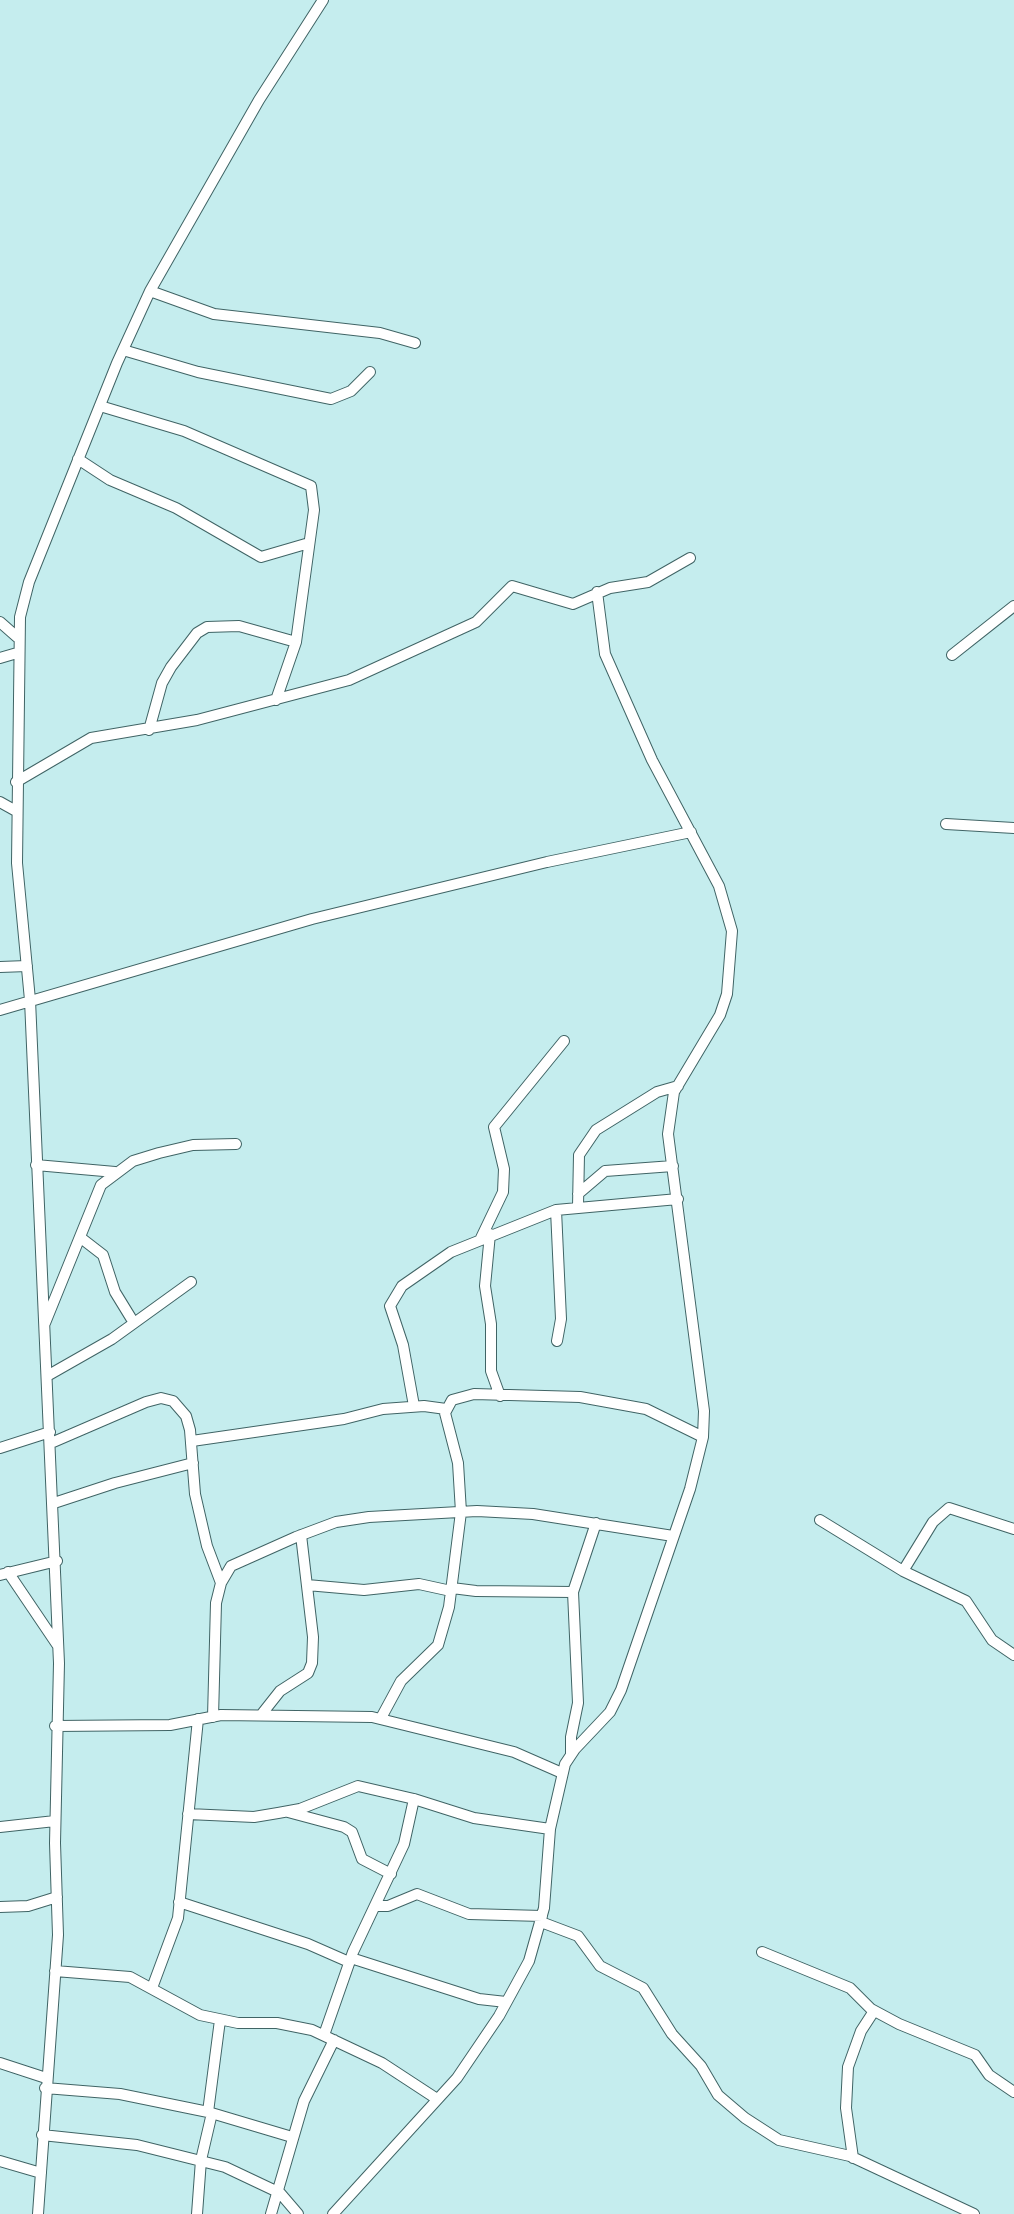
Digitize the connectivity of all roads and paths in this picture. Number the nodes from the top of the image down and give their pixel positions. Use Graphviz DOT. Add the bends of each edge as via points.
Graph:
graph roads {
  1 [pos="323,0"];
  2 [pos="150,291"];
  3 [pos="415,343"];
  4 [pos="123,350"];
  5 [pos="370,372"];
  6 [pos="100,406"];
  7 [pos="78,459"];
  8 [pos="309,543"];
  9 [pos="690,558"];
  10 [pos="597,592"];
  11 [pos="1014,606"];
  12 [pos="0,622"];
  13 [pos="17,637"];
  14 [pos="296,642"];
  15 [pos="17,653"];
  16 [pos="952,655"];
  17 [pos="0,658"];
  18 [pos="276,700"];
  19 [pos="149,730"];
  20 [pos="16,782"];
  21 [pos="0,802"];
  22 [pos="16,811"];
  23 [pos="946,824"];
  24 [pos="1014,828"];
  25 [pos="691,832"];
  26 [pos="27,966"];
  27 [pos="0,967"];
  28 [pos="30,1000"];
  29 [pos="0,1010"];
  30 [pos="564,1041"];
  31 [pos="678,1086"];
  32 [pos="236,1144"];
  33 [pos="36,1165"];
  34 [pos="673,1166"];
  35 [pos="115,1172"];
  36 [pos="578,1194"];
  37 [pos="678,1199"];
  38 [pos="578,1206"];
  39 [pos="556,1210"];
  40 [pos="486,1236"];
  41 [pos="81,1238"];
  42 [pos="191,1282"];
  43 [pos="134,1323"];
  44 [pos="44,1326"];
  45 [pos="557,1341"];
  46 [pos="47,1376"];
  47 [pos="500,1396"];
  48 [pos="414,1406"];
  49 [pos="446,1409"];
  50 [pos="703,1437"];
  51 [pos="51,1438"];
  52 [pos="192,1441"];
  53 [pos="0,1448"];
  54 [pos="193,1463"];
  55 [pos="54,1503"];
  56 [pos="461,1512"];
  57 [pos="820,1520"];
  58 [pos="596,1523"];
  59 [pos="1014,1529"];
  60 [pos="301,1535"];
  61 [pos="673,1536"];
  62 [pos="57,1561"];
  63 [pos="903,1571"];
  64 [pos="4,1573"];
  65 [pos="221,1583"];
  66 [pos="307,1585"];
  67 [pos="452,1589"];
  68 [pos="573,1592"];
  69 [pos="59,1647"];
  70 [pos="1014,1655"];
  71 [pos="261,1715"];
  72 [pos="213,1717"];
  73 [pos="381,1718"];
  74 [pos="198,1719"];
  75 [pos="55,1726"];
  76 [pos="571,1755"];
  77 [pos="562,1773"];
  78 [pos="414,1799"];
  79 [pos="285,1812"];
  80 [pos="188,1814"];
  81 [pos="55,1821"];
  82 [pos="0,1827"];
  83 [pos="550,1829"];
  84 [pos="391,1874"];
  85 [pos="57,1897"];
  86 [pos="179,1902"];
  87 [pos="375,1906"];
  88 [pos="0,1907"];
  89 [pos="541,1919"];
  90 [pos="762,1952"];
  91 [pos="350,1960"];
  92 [pos="55,1971"];
  93 [pos="152,1988"];
  94 [pos="506,2002"];
  95 [pos="874,2011"];
  96 [pos="220,2020"];
  97 [pos="329,2037"];
  98 [pos="0,2063"];
  99 [pos="46,2083"];
  100 [pos="1014,2092"];
  101 [pos="437,2099"];
  102 [pos="210,2112"];
  103 [pos="42,2135"];
  104 [pos="292,2137"];
  105 [pos="853,2158"];
  106 [pos="201,2160"];
  107 [pos="0,2162"];
  108 [pos="41,2173"];
  109 [pos="277,2192"];
  110 [pos="38,2214"];
  111 [pos="197,2214"];
  112 [pos="271,2214"];
  113 [pos="298,2214"];
  114 [pos="333,2214"];
  115 [pos="974,2214"];
  1 -- 2 [label="street"];
  2 -- 3 [label="street" via="214,314 380,333"];
  2 -- 4 [label="street"];
  4 -- 5 [label="street" via="198,372 331,399 351,391"];
  4 -- 6 [label="street"];
  6 -- 7 [label="street"];
  6 -- 8 [label="street" via="184,431 307,483 315,496"];
  7 -- 8 [label="street" via="261,557"];
  7 -- 13 [label="street" via="29,582"];
  8 -- 14 [label="street"];
  9 -- 10 [label="street" via="648,582"];
  10 -- 18 [label="street" via="573,604 512,586 476,622 349,680"];
  10 -- 25 [label="street" via="605,654"];
  11 -- 16 [label="street"];
  12 -- 13 [label="street"];
  13 -- 15 [label="street"];
  14 -- 18 [label="street"];
  14 -- 19 [label="street" via="239,626 207,627 171,667"];
  15 -- 17 [label="street"];
  15 -- 20 [label="street"];
  18 -- 19 [label="street"];
  19 -- 20 [label="street" via="91,738"];
  20 -- 22 [label="street"];
  21 -- 22 [label="street"];
  22 -- 26 [label="street"];
  23 -- 24 [label="street"];
  25 -- 28 [label="street" via="312,919"];
  25 -- 31 [label="street" via="726,906 732,931 730,975 720,1015"];
  26 -- 27 [label="street"];
  26 -- 28 [label="street"];
  28 -- 29 [label="street"];
  28 -- 33 [label="street"];
  30 -- 40 [label="street" via="494,1127 504,1169 503,1192"];
  31 -- 34 [label="street" via="669,1124"];
  31 -- 36 [label="street" via="657,1092 596,1130 579,1155"];
  32 -- 35 [label="street" via="193,1145 133,1161"];
  33 -- 35 [label="street"];
  33 -- 44 [label="street"];
  34 -- 36 [label="street" via="605,1171"];
  34 -- 37 [label="street"];
  35 -- 41 [label="street" via="101,1185"];
  36 -- 38 [label="street"];
  37 -- 38 [label="street"];
  37 -- 50 [label="street"];
  38 -- 39 [label="street"];
  39 -- 40 [label="street"];
  39 -- 45 [label="street" via="561,1319"];
  40 -- 47 [label="street" via="491,1371"];
  40 -- 48 [label="street" via="451,1252 394,1296 390,1306"];
  41 -- 43 [label="street" via="103,1255 115,1292"];
  41 -- 44 [label="street"];
  42 -- 43 [label="street"];
  43 -- 46 [label="street"];
  44 -- 46 [label="street"];
  46 -- 51 [label="street"];
  47 -- 49 [label="street" via="461,1396"];
  47 -- 50 [label="street" via="580,1397 646,1409"];
  48 -- 49 [label="street"];
  48 -- 52 [label="street"];
  49 -- 56 [label="street" via="458,1463"];
  50 -- 61 [label="street"];
  51 -- 52 [label="street" via="161,1398 173,1401 186,1416"];
  51 -- 53 [label="street"];
  51 -- 55 [label="street"];
  52 -- 54 [label="street"];
  54 -- 55 [label="street"];
  54 -- 65 [label="street" via="207,1546"];
  55 -- 62 [label="street"];
  56 -- 58 [label="street"];
  56 -- 60 [label="street" via="369,1517"];
  56 -- 67 [label="street"];
  57 -- 63 [label="street"];
  58 -- 61 [label="street"];
  58 -- 68 [label="street"];
  59 -- 63 [label="street" via="949,1508 933,1522"];
  60 -- 65 [label="street" via="231,1566"];
  60 -- 66 [label="street"];
  61 -- 76 [label="street" via="621,1690 600,1726"];
  62 -- 64 [label="street"];
  62 -- 69 [label="street"];
  63 -- 70 [label="street" via="966,1601 992,1640"];
  64 -- 69 [label="street"];
  65 -- 72 [label="street"];
  66 -- 67 [label="street" via="364,1590 419,1584"];
  66 -- 71 [label="street" via="312,1663 308,1673 280,1691"];
  67 -- 68 [label="street"];
  67 -- 73 [label="street" via="438,1645 401,1681"];
  68 -- 76 [label="street" via="578,1703"];
  69 -- 75 [label="street"];
  71 -- 72 [label="street"];
  71 -- 73 [label="street"];
  72 -- 74 [label="street"];
  73 -- 77 [label="street" via="514,1752"];
  74 -- 75 [label="street" via="158,1726"];
  74 -- 80 [label="street"];
  75 -- 81 [label="street"];
  76 -- 77 [label="street"];
  77 -- 83 [label="street"];
  78 -- 79 [label="street" via="358,1786"];
  78 -- 83 [label="street" via="474,1818"];
  78 -- 84 [label="street" via="410,1826"];
  79 -- 80 [label="street" via="254,1817"];
  79 -- 84 [label="street" via="344,1827 352,1832 362,1859"];
  80 -- 86 [label="street"];
  81 -- 82 [label="street"];
  81 -- 85 [label="street"];
  83 -- 89 [label="street"];
  84 -- 87 [label="street"];
  85 -- 88 [label="street"];
  85 -- 92 [label="street"];
  86 -- 91 [label="street"];
  86 -- 93 [label="street"];
  87 -- 89 [label="street" via="417,1894 469,1914"];
  87 -- 91 [label="street"];
  89 -- 94 [label="street" via="529,1961"];
  89 -- 105 [label="street" via="578,1936 600,1966 643,1988 728,2105 779,2140"];
  90 -- 95 [label="street" via="850,1988"];
  91 -- 94 [label="street" via="479,1999"];
  91 -- 97 [label="street"];
  92 -- 93 [label="street" via="130,1977"];
  92 -- 99 [label="street"];
  93 -- 96 [label="street"];
  94 -- 101 [label="street" via="477,2050"];
  95 -- 100 [label="street" via="975,2055 989,2075"];
  95 -- 105 [label="street" via="848,2067 846,2108"];
  96 -- 97 [label="street" via="296,2026"];
  96 -- 102 [label="street"];
  97 -- 101 [label="street"];
  97 -- 104 [label="street"];
  98 -- 99 [label="street"];
  99 -- 102 [label="street"];
  99 -- 103 [label="street"];
  101 -- 114 [label="street"];
  102 -- 104 [label="street"];
  102 -- 106 [label="street"];
  103 -- 106 [label="street" via="137,2145"];
  103 -- 108 [label="street"];
  104 -- 109 [label="street"];
  105 -- 115 [label="street"];
  106 -- 109 [label="street"];
  106 -- 111 [label="street"];
  107 -- 108 [label="street"];
  108 -- 110 [label="street"];
  109 -- 112 [label="street"];
  109 -- 113 [label="street"];
}
